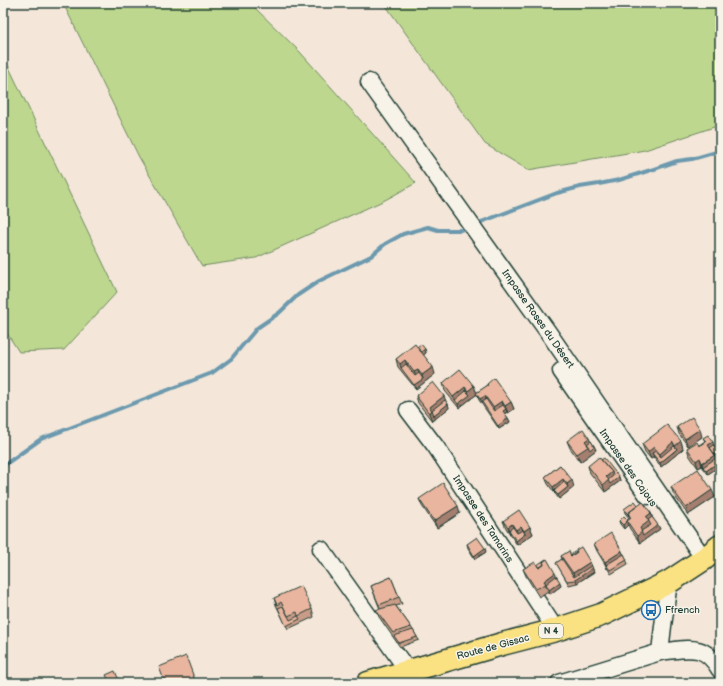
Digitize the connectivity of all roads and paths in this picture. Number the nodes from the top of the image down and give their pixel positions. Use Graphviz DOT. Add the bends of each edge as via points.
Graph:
graph roads {
  1 [pos="369,82"];
  2 [pos="561,372"];
  3 [pos="408,410"];
  4 [pos="320,549"];
  5 [pos="707,556"];
  6 [pos="669,582"];
  7 [pos="556,630"];
  8 [pos="660,652"];
  9 [pos="720,670"];
  10 [pos="408,671"];
  11 [pos="580,680"];
  12 [pos="368,683"];
  13 [pos="559,683"];
  1 -- 5 [label="street, Impasse Roses du Désert"];
  2 -- 5 [label="street, Impasse des Cajous"];
  3 -- 7 [label="street, Impasse des Tamarins" via="436,447"];
  4 -- 10 [label="street"];
  5 -- 6 [label="main road, Route de Gissac / N 4"];
  6 -- 7 [label="main road, Route de Gissac / N 4" via="601,615"];
  6 -- 8 [label="street"];
  7 -- 10 [label="main road, Route de Gissac / N 4"];
  8 -- 9 [label="street" via="698,649 707,654"];
  8 -- 11 [label="street"];
  10 -- 12 [label="main road, Route de Gissac / N 4"];
  11 -- 13 [label="street"];
}
